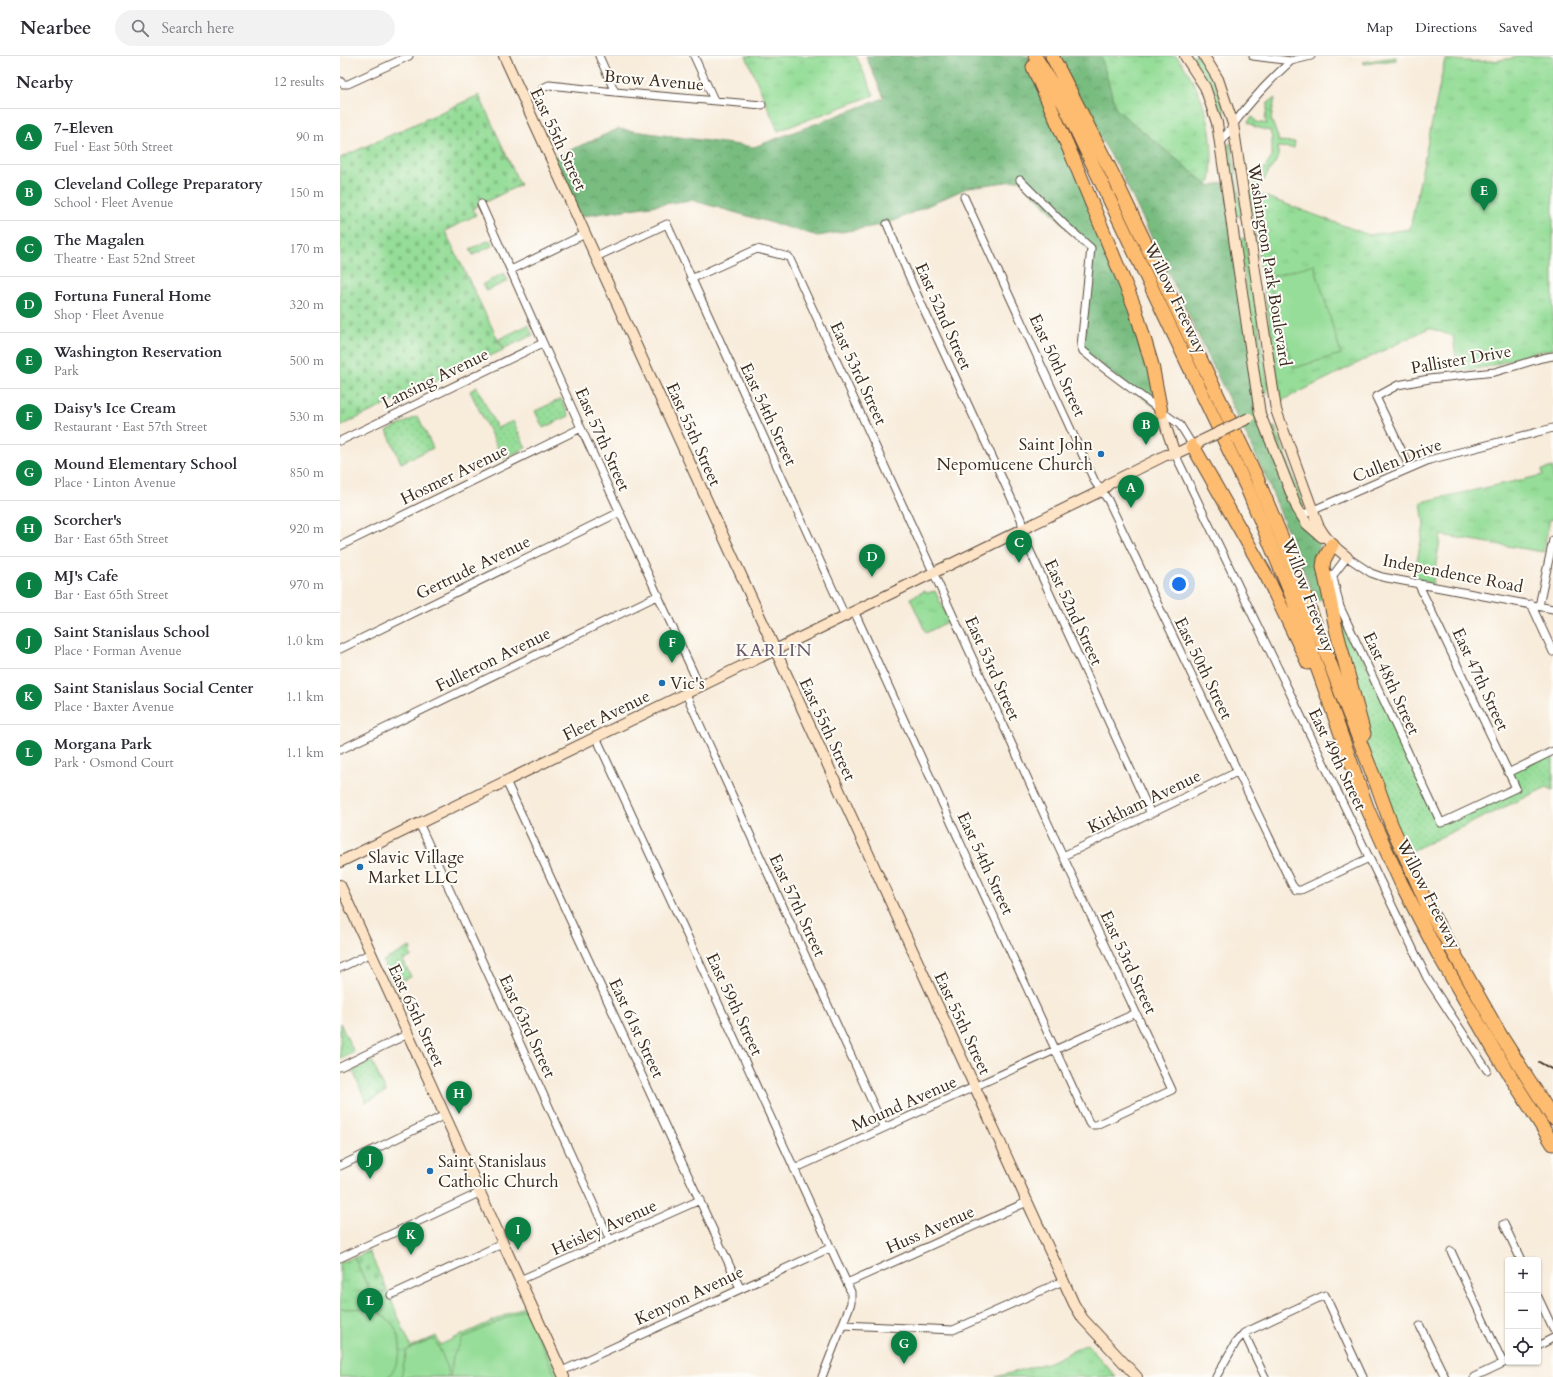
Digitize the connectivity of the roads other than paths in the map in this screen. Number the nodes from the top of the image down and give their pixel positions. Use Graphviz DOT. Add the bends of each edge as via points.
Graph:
graph roads {
  1 [pos="409,56"];
  2 [pos="504,56"];
  3 [pos="599,56"];
  4 [pos="694,56"];
  5 [pos="1028,56"];
  6 [pos="1035,56"];
  7 [pos="1052,56"];
  8 [pos="1185,56"];
  9 [pos="1204,56"];
  10 [pos="1253,56"];
  11 [pos="1311,56"];
  12 [pos="1291,62"];
  13 [pos="342,82"];
  14 [pos="543,88"];
  15 [pos="615,92"];
  16 [pos="714,100"];
  17 [pos="762,105"];
  18 [pos="1233,124"];
  19 [pos="1220,144"];
  20 [pos="1020,180"];
  21 [pos="964,197"];
  22 [pos="481,204"];
  23 [pos="886,224"];
  24 [pos="585,234"];
  25 [pos="596,257"];
  26 [pos="511,270"];
  27 [pos="691,279"];
  28 [pos="543,342"];
  29 [pos="1553,356"];
  30 [pos="1276,410"];
  31 [pos="1161,412"];
  32 [pos="1260,414"];
  33 [pos="581,428"];
  34 [pos="1553,428"];
  35 [pos="340,441"];
  36 [pos="1197,444"];
  37 [pos="1175,454"];
  38 [pos="1410,468"];
  39 [pos="1101,491"];
  40 [pos="1312,511"];
  41 [pos="620,512"];
  42 [pos="1302,515"];
  43 [pos="1022,529"];
  44 [pos="1553,540"];
  45 [pos="1332,545"];
  46 [pos="340,546"];
  47 [pos="1347,557"];
  48 [pos="934,572"];
  49 [pos="1418,583"];
  50 [pos="659,595"];
  51 [pos="1531,604"];
  52 [pos="1539,606"];
  53 [pos="1553,609"];
  54 [pos="849,614"];
  55 [pos="340,649"];
  56 [pos="774,650"];
  57 [pos="1553,652"];
  58 [pos="700,687"];
  59 [pos="686,694"];
  60 [pos="1338,728"];
  61 [pos="596,737"];
  62 [pos="340,750"];
  63 [pos="1553,751"];
  64 [pos="1238,772"];
  65 [pos="1508,773"];
  66 [pos="506,781"];
  67 [pos="1377,784"];
  68 [pos="1516,788"];
  69 [pos="1151,814"];
  70 [pos="419,823"];
  71 [pos="1063,856"];
  72 [pos="1369,858"];
  73 [pos="340,862"];
  74 [pos="340,885"];
  75 [pos="371,953"];
  76 [pos="340,968"];
  77 [pos="1136,1013"];
  78 [pos="408,1034"];
  79 [pos="1055,1050"];
  80 [pos="340,1067"];
  81 [pos="1487,1070"];
  82 [pos="975,1087"];
  83 [pos="446,1115"];
  84 [pos="1553,1118"];
  85 [pos="1092,1125"];
  86 [pos="884,1128"];
  87 [pos="1553,1144"];
  88 [pos="340,1166"];
  89 [pos="794,1169"];
  90 [pos="481,1192"];
  91 [pos="700,1200"];
  92 [pos="1027,1202"];
  93 [pos="1504,1224"];
  94 [pos="610,1240"];
  95 [pos="504,1242"];
  96 [pos="830,1248"];
  97 [pos="1451,1251"];
  98 [pos="1520,1257"];
  99 [pos="340,1258"];
  100 [pos="520,1280"];
  101 [pos="1063,1281"];
  102 [pos="846,1283"];
  103 [pos="740,1288"];
  104 [pos="391,1295"];
  105 [pos="1541,1303"];
  106 [pos="843,1325"];
  107 [pos="1420,1326"];
  108 [pos="1553,1329"];
  109 [pos="1244,1334"];
  110 [pos="1553,1338"];
  111 [pos="1541,1344"];
  112 [pos="1505,1360"];
  113 [pos="1505,1362"];
  114 [pos="563,1374"];
  115 [pos="822,1377"];
  116 [pos="1138,1377"];
  117 [pos="1216,1377"];
  118 [pos="1265,1377"];
  119 [pos="1363,1377"];
  120 [pos="1445,1377"];
  121 [pos="1474,1377"];
  1 -- 13 [label="street" via="348,84"];
  2 -- 24 [label="street, East 55th Street"];
  3 -- 15 [label="street"];
  4 -- 16 [label="street"];
  5 -- 31 [label="highway" via="1135,308 1152,365"];
  6 -- 60 [label="highway, Willow Freeway" via="1064,104 1247,488 1291,594"];
  7 -- 67 [label="highway, Willow Freeway" via="1112,173 1257,478"];
  8 -- 19 [label="street, Washington Park Boulevard" via="1205,87 1217,123"];
  9 -- 18 [label="street, Washington Park Boulevard" via="1218,79"];
  10 -- 12 [label="street"];
  11 -- 12 [label="street"];
  12 -- 18 [label="street" via="1248,103"];
  14 -- 15 [label="street, Brow Avenue" via="549,85"];
  15 -- 16 [label="street, Brow Avenue"];
  16 -- 17 [label="street, Brow Avenue"];
  18 -- 19 [label="street"];
  18 -- 30 [label="street, Washington Park Boulevard"];
  19 -- 32 [label="street, Washington Park Boulevard"];
  20 -- 31 [label="street" via="1091,248 1081,346 1084,351"];
  21 -- 39 [label="street, East 50th Street"];
  22 -- 26 [label="street, East 57th Street"];
  23 -- 43 [label="street, East 52nd Street" via="1021,519"];
  24 -- 25 [label="street, East 55th Street"];
  24 -- 26 [label="street"];
  25 -- 27 [label="street, East 54th Street" via="667,224"];
  25 -- 56 [label="street, East 55th Street"];
  26 -- 28 [label="street, East 57th Street"];
  27 -- 48 [label="street, East 53rd Street" via="757,249 789,257"];
  27 -- 54 [label="street, East 54th Street"];
  28 -- 33 [label="street, East 57th Street"];
  28 -- 35 [label="street, Lansing Avenue"];
  29 -- 38 [label="street, Pallister Drive" via="1495,372 1398,385 1376,397"];
  30 -- 32 [label="street, Fleet Avenue"];
  30 -- 40 [label="street, Washington Park Boulevard"];
  31 -- 36 [label="street" via="1180,425"];
  31 -- 37 [label="street"];
  32 -- 36 [label="street, Fleet Avenue, bridge"];
  32 -- 42 [label="street, Washington Park Boulevard"];
  33 -- 41 [label="street, East 57th Street"];
  33 -- 46 [label="street, Hosmer Avenue"];
  34 -- 38 [label="street, Cullen Drive" via="1429,460"];
  36 -- 37 [label="street, Fleet Avenue"];
  36 -- 60 [label="highway" via="1267,578"];
  37 -- 39 [label="street, Fleet Avenue" via="1169,461 1112,489"];
  37 -- 72 [label="street, East 49th Street"];
  38 -- 40 [label="street, Cullen Drive"];
  39 -- 43 [label="street, Fleet Avenue"];
  39 -- 64 [label="street, East 50th Street" via="1108,500"];
  40 -- 42 [label="street, Cullen Drive"];
  40 -- 45 [label="street, Independence Road" via="1323,534"];
  41 -- 50 [label="street, East 57th Street"];
  41 -- 55 [label="street, Gertrude Avenue"];
  42 -- 45 [label="street, Independence Road" via="1311,528"];
  43 -- 48 [label="street, Fleet Avenue"];
  43 -- 69 [label="street, East 52nd Street"];
  44 -- 52 [label="street"];
  45 -- 47 [label="street, Independence Road"];
  45 -- 67 [label="highway" via="1323,567 1337,633"];
  47 -- 49 [label="street, Independence Road" via="1371,573"];
  47 -- 68 [label="street, East 48th Street" via="1333,577 1340,607 1441,823"];
  48 -- 54 [label="street, Fleet Avenue"];
  48 -- 71 [label="street, East 53rd Street"];
  49 -- 51 [label="street, Independence Road"];
  49 -- 65 [label="street, East 47th Street"];
  50 -- 58 [label="street, East 57th Street"];
  50 -- 62 [label="street, Fullerton Avenue"];
  51 -- 52 [label="street, Independence Road"];
  51 -- 57 [label="street"];
  52 -- 53 [label="street, Independence Road"];
  54 -- 56 [label="street, Fleet Avenue"];
  54 -- 79 [label="street, East 54th Street"];
  56 -- 58 [label="street, Fleet Avenue"];
  56 -- 82 [label="street, East 55th Street"];
  58 -- 59 [label="street, Fleet Avenue"];
  59 -- 61 [label="street, Fleet Avenue"];
  59 -- 86 [label="street, East 57th Street"];
  60 -- 87 [label="highway, Willow Freeway" via="1368,810 1401,883 1437,952 1494,1050"];
  61 -- 66 [label="street, Fleet Avenue"];
  61 -- 89 [label="street, East 59th Street"];
  63 -- 65 [label="street"];
  64 -- 69 [label="street, Kirkham Avenue"];
  64 -- 72 [label="street, East 50th Street" via="1296,890 1301,890"];
  65 -- 68 [label="street, East 47th Street"];
  66 -- 70 [label="street, Fleet Avenue"];
  66 -- 91 [label="street, East 61st Street"];
  67 -- 84 [label="highway, Willow Freeway" via="1391,824 1429,908 1501,1036"];
  69 -- 71 [label="street, Kirkham Avenue"];
  70 -- 73 [label="street, Fleet Avenue"];
  70 -- 94 [label="street, East 63rd Street"];
  71 -- 77 [label="street, East 53rd Street"];
  72 -- 81 [label="street, East 49th Street" via="1427,978"];
  74 -- 75 [label="street, East 65th Street"];
  75 -- 76 [label="street"];
  75 -- 78 [label="street, East 65th Street"];
  77 -- 79 [label="street, Mound Avenue"];
  77 -- 85 [label="street, East 53rd Street" via="1172,1090"];
  78 -- 80 [label="street"];
  78 -- 83 [label="street, East 65th Street"];
  79 -- 82 [label="street, Mound Avenue"];
  79 -- 85 [label="street, East 54th Street"];
  82 -- 86 [label="street, Mound Avenue"];
  82 -- 92 [label="street, East 55th Street"];
  83 -- 88 [label="street"];
  83 -- 90 [label="street, East 65th Street"];
  86 -- 89 [label="street, Mound Avenue"];
  89 -- 96 [label="street, East 59th Street"];
  90 -- 95 [label="street, East 65th Street"];
  90 -- 99 [label="street"];
  91 -- 94 [label="street, Heisley Avenue"];
  91 -- 103 [label="street, East 61st Street"];
  92 -- 101 [label="street, East 55th Street"];
  92 -- 102 [label="street, Huss Avenue"];
  93 -- 98 [label="street"];
  94 -- 100 [label="street, Heisley Avenue"];
  95 -- 100 [label="street, East 65th Street"];
  95 -- 104 [label="street"];
  96 -- 102 [label="street, East 59th Street"];
  96 -- 103 [label="street, Kenyon Avenue"];
  97 -- 112 [label="street"];
  100 -- 114 [label="street, East 65th Street"];
  101 -- 106 [label="street" via="953,1330"];
  101 -- 116 [label="street, East 55th Street" via="1083,1319"];
  102 -- 106 [label="street, East 59th Street" via="851,1292 851,1302"];
  103 -- 114 [label="street, Kenyon Avenue"];
  105 -- 108 [label="street"];
  106 -- 115 [label="street, East 59th Street"];
  107 -- 120 [label="street"];
  109 -- 117 [label="street" via="1236,1342"];
  109 -- 118 [label="street"];
  109 -- 119 [label="street" via="1324,1295"];
  110 -- 111 [label="street"];
  113 -- 121 [label="street"];
}
